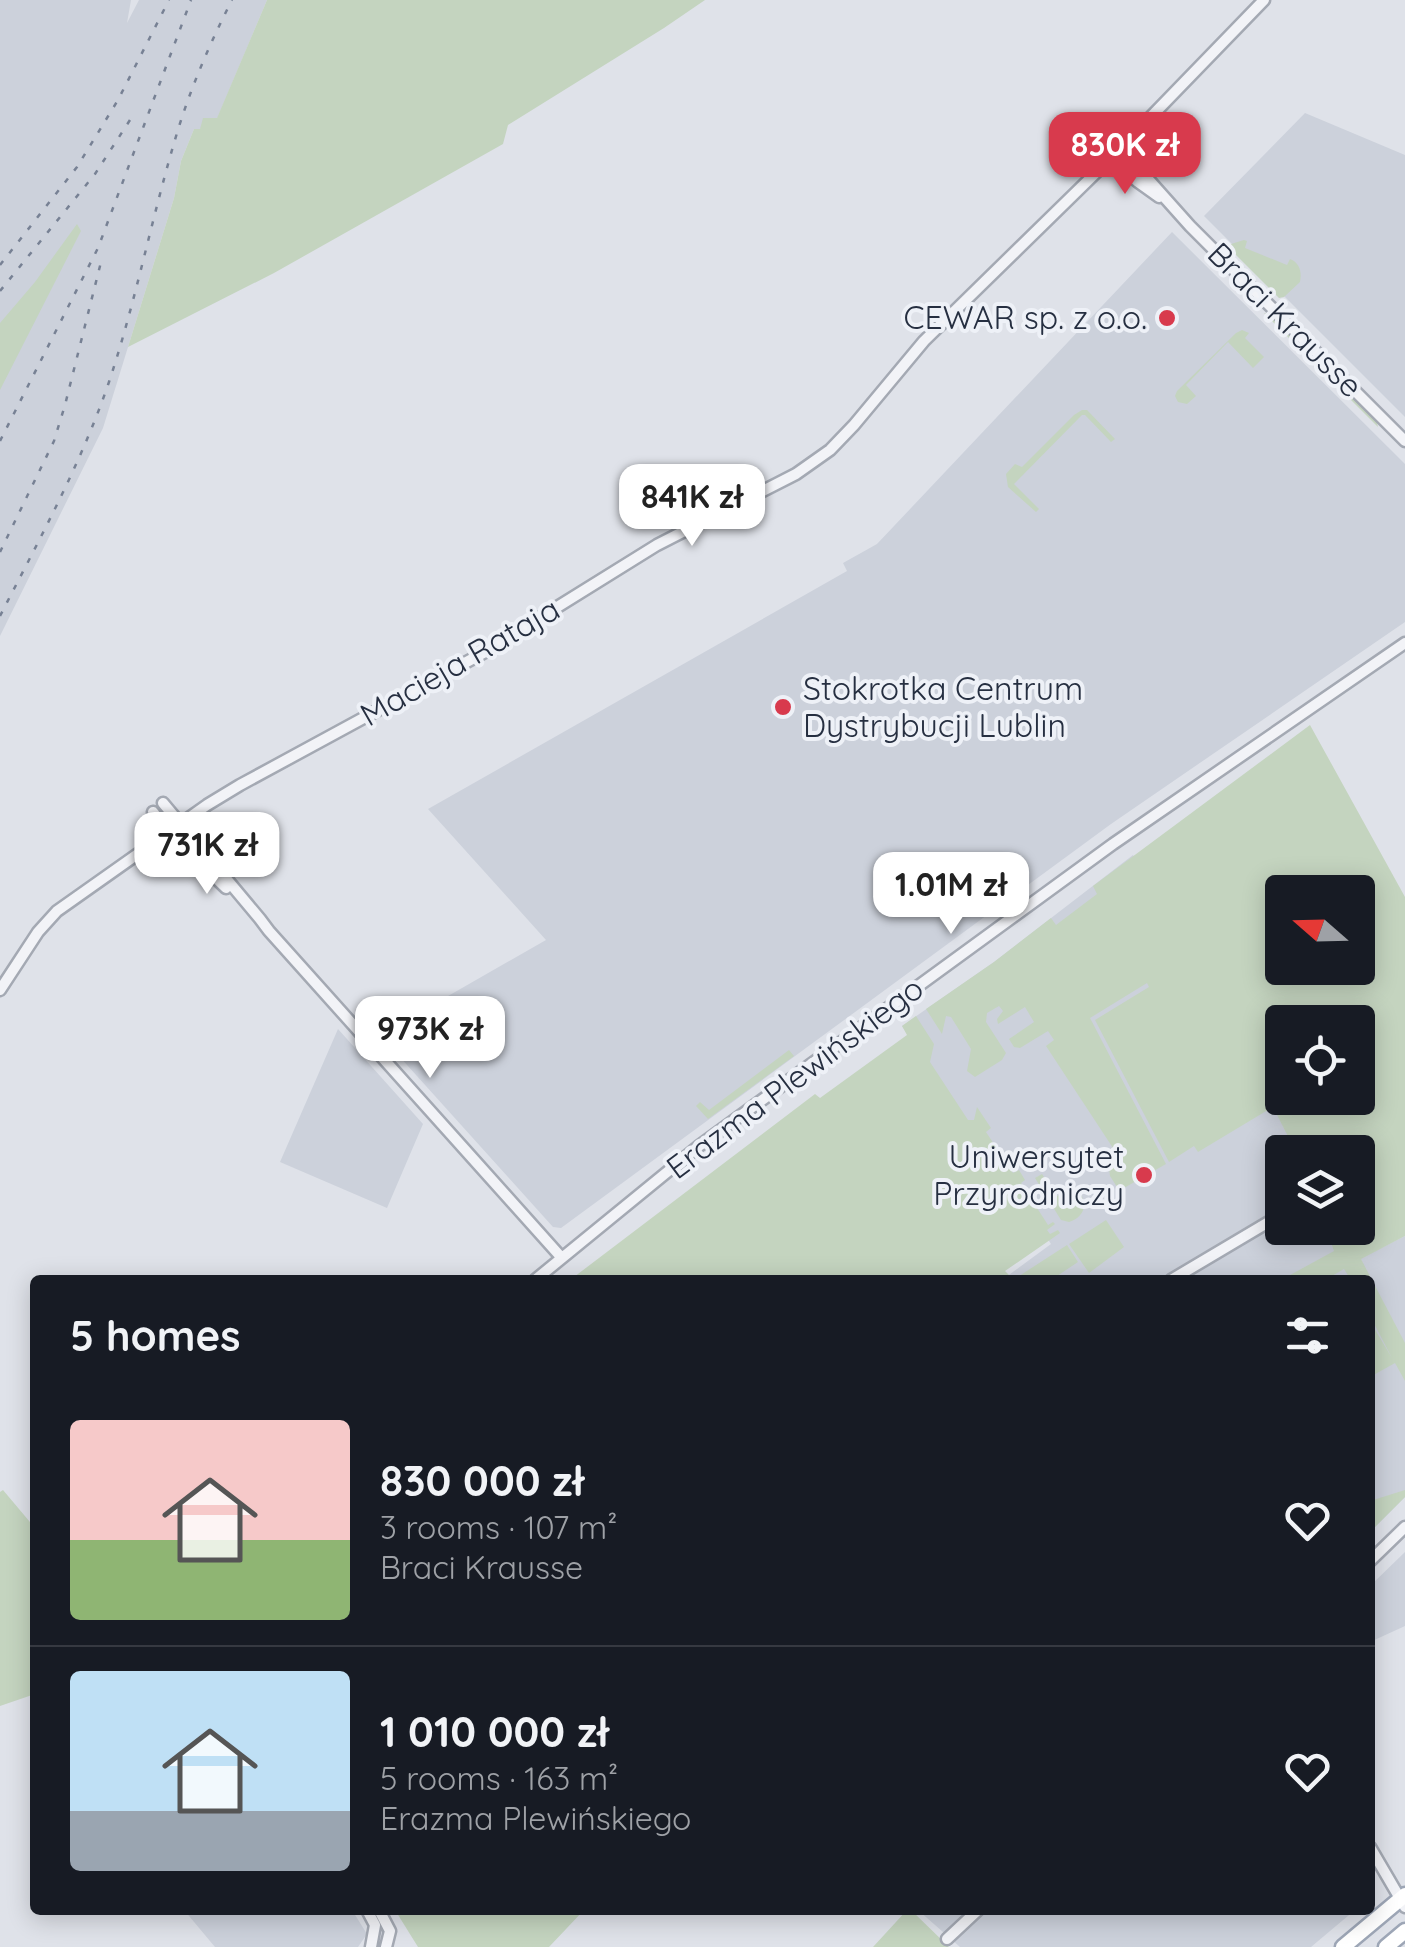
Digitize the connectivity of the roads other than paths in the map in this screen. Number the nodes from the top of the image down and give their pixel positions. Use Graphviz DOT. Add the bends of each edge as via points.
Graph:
graph roads {
  1 [pos="1264,0"];
  2 [pos="1097,137"];
  3 [pos="1115,153"];
  4 [pos="1405,441"];
  5 [pos="1405,643"];
  6 [pos="163,803"];
  7 [pos="152,812"];
  8 [pos="179,825"];
  9 [pos="169,833"];
  10 [pos="268,931"];
  11 [pos="0,990"];
  12 [pos="1265,1224"];
  13 [pos="561,1257"];
  14 [pos="540,1275"];
  15 [pos="1179,1275"];
  16 [pos="1405,1527"];
  17 [pos="1375,1556"];
  18 [pos="1375,1855"];
  19 [pos="1403,1900"];
  20 [pos="370,1915"];
  21 [pos="382,1915"];
  22 [pos="973,1915"];
  23 [pos="376,1925"];
  24 [pos="1405,1931"];
  25 [pos="947,1939"];
  26 [pos="372,1943"];
  27 [pos="391,1944"];
  28 [pos="1343,1947"];
  29 [pos="1386,1947"];
  1 -- 3 [label="street, Macieja Rataja"];
  2 -- 3 [label="street, Braci Krausse"];
  3 -- 4 [label="street, Braci Krausse"];
  3 -- 8 [label="street, Macieja Rataja" via="924,341 816,461 657,545 485,652"];
  5 -- 13 [label="street, Erazma Plewińskiego" via="1098,855 699,1146"];
  6 -- 8 [label="street"];
  7 -- 9 [label="street"];
  8 -- 9 [label="street, Macieja Rataja"];
  8 -- 10 [label="street"];
  9 -- 10 [label="street"];
  9 -- 11 [label="street, Macieja Rataja" via="57,911"];
  10 -- 13 [label="street"];
  12 -- 15 [label="street"];
  13 -- 14 [label="street, Erazma Plewińskiego"];
  16 -- 17 [label="street"];
  18 -- 19 [label="street"];
  19 -- 28 [label="main road"];
  20 -- 23 [label="street"];
  21 -- 27 [label="street"];
  22 -- 25 [label="street"];
  23 -- 26 [label="street"];
  23 -- 27 [label="street"];
  24 -- 29 [label="main road"];
  26 -- 27 [label="street"];
}
